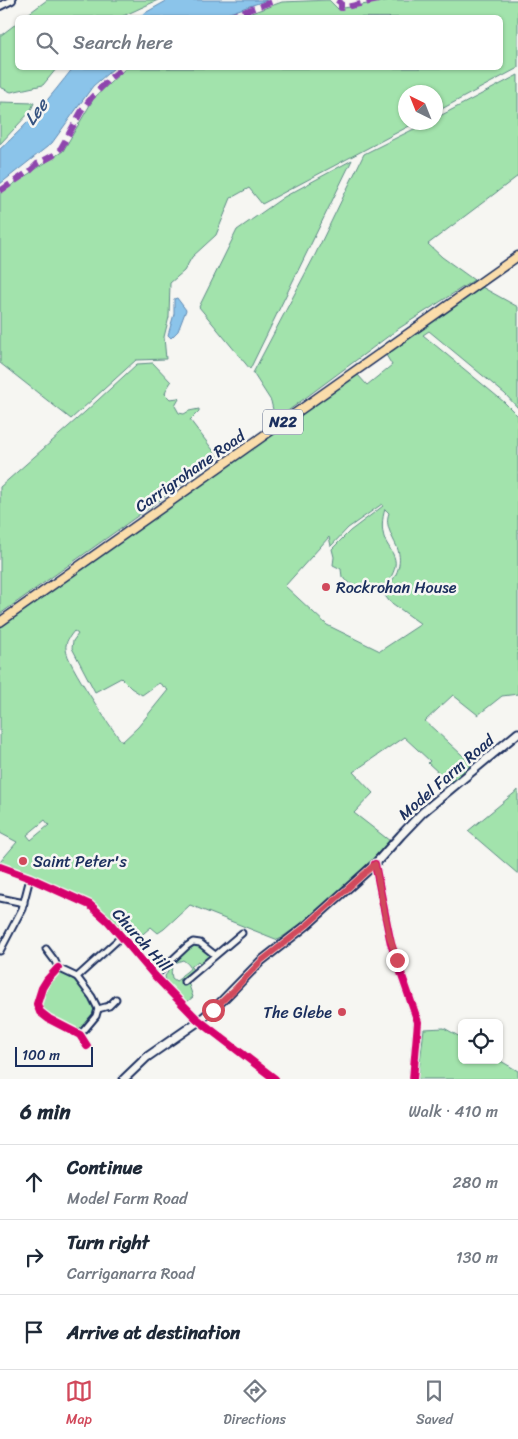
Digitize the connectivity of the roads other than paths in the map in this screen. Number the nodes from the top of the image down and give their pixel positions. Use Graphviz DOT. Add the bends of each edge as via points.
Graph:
graph roads {
  1 [pos="12,0"];
  2 [pos="0,6"];
  3 [pos="518,256"];
  4 [pos="0,622"];
  5 [pos="518,733"];
  6 [pos="375,864"];
  7 [pos="0,867"];
  8 [pos="30,878"];
  9 [pos="0,898"];
  10 [pos="24,902"];
  11 [pos="242,933"];
  12 [pos="121,937"];
  13 [pos="46,949"];
  14 [pos="0,951"];
  15 [pos="215,955"];
  16 [pos="58,968"];
  17 [pos="155,976"];
  18 [pos="77,978"];
  19 [pos="184,982"];
  20 [pos="116,999"];
  21 [pos="98,1010"];
  22 [pos="199,1021"];
  23 [pos="80,1036"];
  24 [pos="87,1046"];
  25 [pos="267,1077"];
  26 [pos="124,1079"];
  27 [pos="275,1079"];
  28 [pos="413,1079"];
  1 -- 2 [label="street"];
  3 -- 4 [label="highway, Carrigrohane Road / N22"];
  5 -- 6 [label="main road, Model Farm Road" via="423,812"];
  6 -- 22 [label="main road, Model Farm Road" via="261,961"];
  6 -- 28 [label="street" via="392,944 418,1022"];
  7 -- 8 [label="street, Church Hill"];
  8 -- 10 [label="street"];
  8 -- 12 [label="street, Church Hill" via="90,904"];
  9 -- 10 [label="street"];
  10 -- 14 [label="street"];
  11 -- 15 [label="street"];
  12 -- 17 [label="street, Church Hill"];
  12 -- 18 [label="street"];
  13 -- 16 [label="street"];
  15 -- 17 [label="street" via="200,943 193,942"];
  15 -- 19 [label="street"];
  16 -- 18 [label="street"];
  16 -- 23 [label="street" via="42,988 37,1004 49,1020"];
  17 -- 22 [label="street, Church Hill"];
  18 -- 21 [label="street"];
  20 -- 21 [label="street"];
  21 -- 23 [label="street"];
  22 -- 25 [label="street, Church Hill"];
  22 -- 26 [label="main road, Model Farm Road" via="146,1057"];
  23 -- 24 [label="street"];
  25 -- 27 [label="street, Church Hill"];
}
